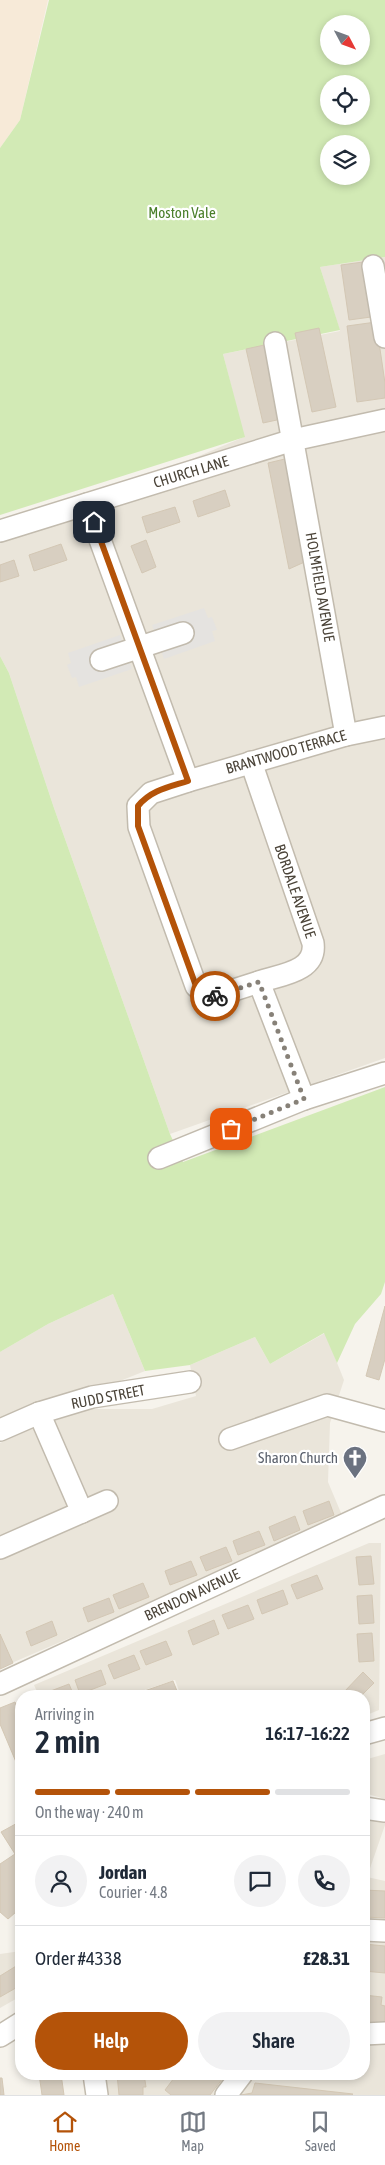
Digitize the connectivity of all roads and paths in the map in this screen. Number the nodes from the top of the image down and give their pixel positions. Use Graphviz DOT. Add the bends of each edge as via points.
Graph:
graph roads {
  1 [pos="373,266"];
  2 [pos="383,308"];
  3 [pos="385,337"];
  4 [pos="275,343"];
  5 [pos="385,420"];
  6 [pos="293,440"];
  7 [pos="87,504"];
  8 [pos="0,531"];
  9 [pos="183,634"];
  10 [pos="140,648"];
  11 [pos="101,660"];
  12 [pos="385,727"];
  13 [pos="346,735"];
  14 [pos="252,762"];
  15 [pos="188,781"];
  16 [pos="259,982"];
  17 [pos="385,1073"];
  18 [pos="304,1099"];
  19 [pos="159,1158"];
  20 [pos="190,1382"];
  21 [pos="39,1413"];
  22 [pos="385,1422"];
  23 [pos="0,1430"];
  24 [pos="230,1439"];
  25 [pos="107,1501"];
  26 [pos="385,1506"];
  27 [pos="82,1512"];
  28 [pos="0,1548"];
  29 [pos="0,1684"];
  30 [pos="385,1728"];
  31 [pos="370,1732"];
  32 [pos="370,1809"];
  33 [pos="385,1811"];
  34 [pos="370,1930"];
  35 [pos="385,1931"];
  36 [pos="15,2027"];
  37 [pos="370,2034"];
  38 [pos="385,2034"];
  39 [pos="0,2036"];
  40 [pos="95,2080"];
  41 [pos="237,2080"];
  42 [pos="97,2095"];
  43 [pos="226,2095"];
  1 -- 2 [label="street"];
  2 -- 3 [label="street"];
  4 -- 6 [label="street, HOLMFIELD AVENUE"];
  5 -- 6 [label="street, CHURCH LANE"];
  6 -- 7 [label="street, CHURCH LANE"];
  6 -- 13 [label="street, HOLMFIELD AVENUE"];
  7 -- 8 [label="street, CHURCH LANE"];
  7 -- 10 [label="street"];
  9 -- 10 [label="street"];
  10 -- 11 [label="street"];
  10 -- 15 [label="street"];
  12 -- 13 [label="street, BRANTWOOD TERRACE"];
  13 -- 14 [label="street, BRANTWOOD TERRACE"];
  14 -- 15 [label="street, BRANTWOOD TERRACE"];
  14 -- 16 [label="street, BORDALE AVENUE" via="314,950 309,963 303,967"];
  15 -- 16 [label="street, BRANTWOOD TERRACE" via="151,793 144,799 138,806 138,826 196,986 212,997"];
  16 -- 18 [label="street"];
  17 -- 18 [label="street"];
  18 -- 19 [label="street"];
  20 -- 21 [label="street, RUDD STREET" via="92,1397"];
  21 -- 23 [label="street, RUDD STREET"];
  21 -- 27 [label="street"];
  22 -- 24 [label="street" via="327,1405"];
  25 -- 27 [label="street"];
  26 -- 29 [label="street, BRENDON AVENUE"];
  27 -- 28 [label="street"];
  30 -- 31 [label="street"];
  32 -- 33 [label="street"];
  34 -- 35 [label="street"];
  36 -- 39 [label="street"];
  37 -- 38 [label="street"];
  40 -- 42 [label="street"];
  41 -- 43 [label="street"];
}
